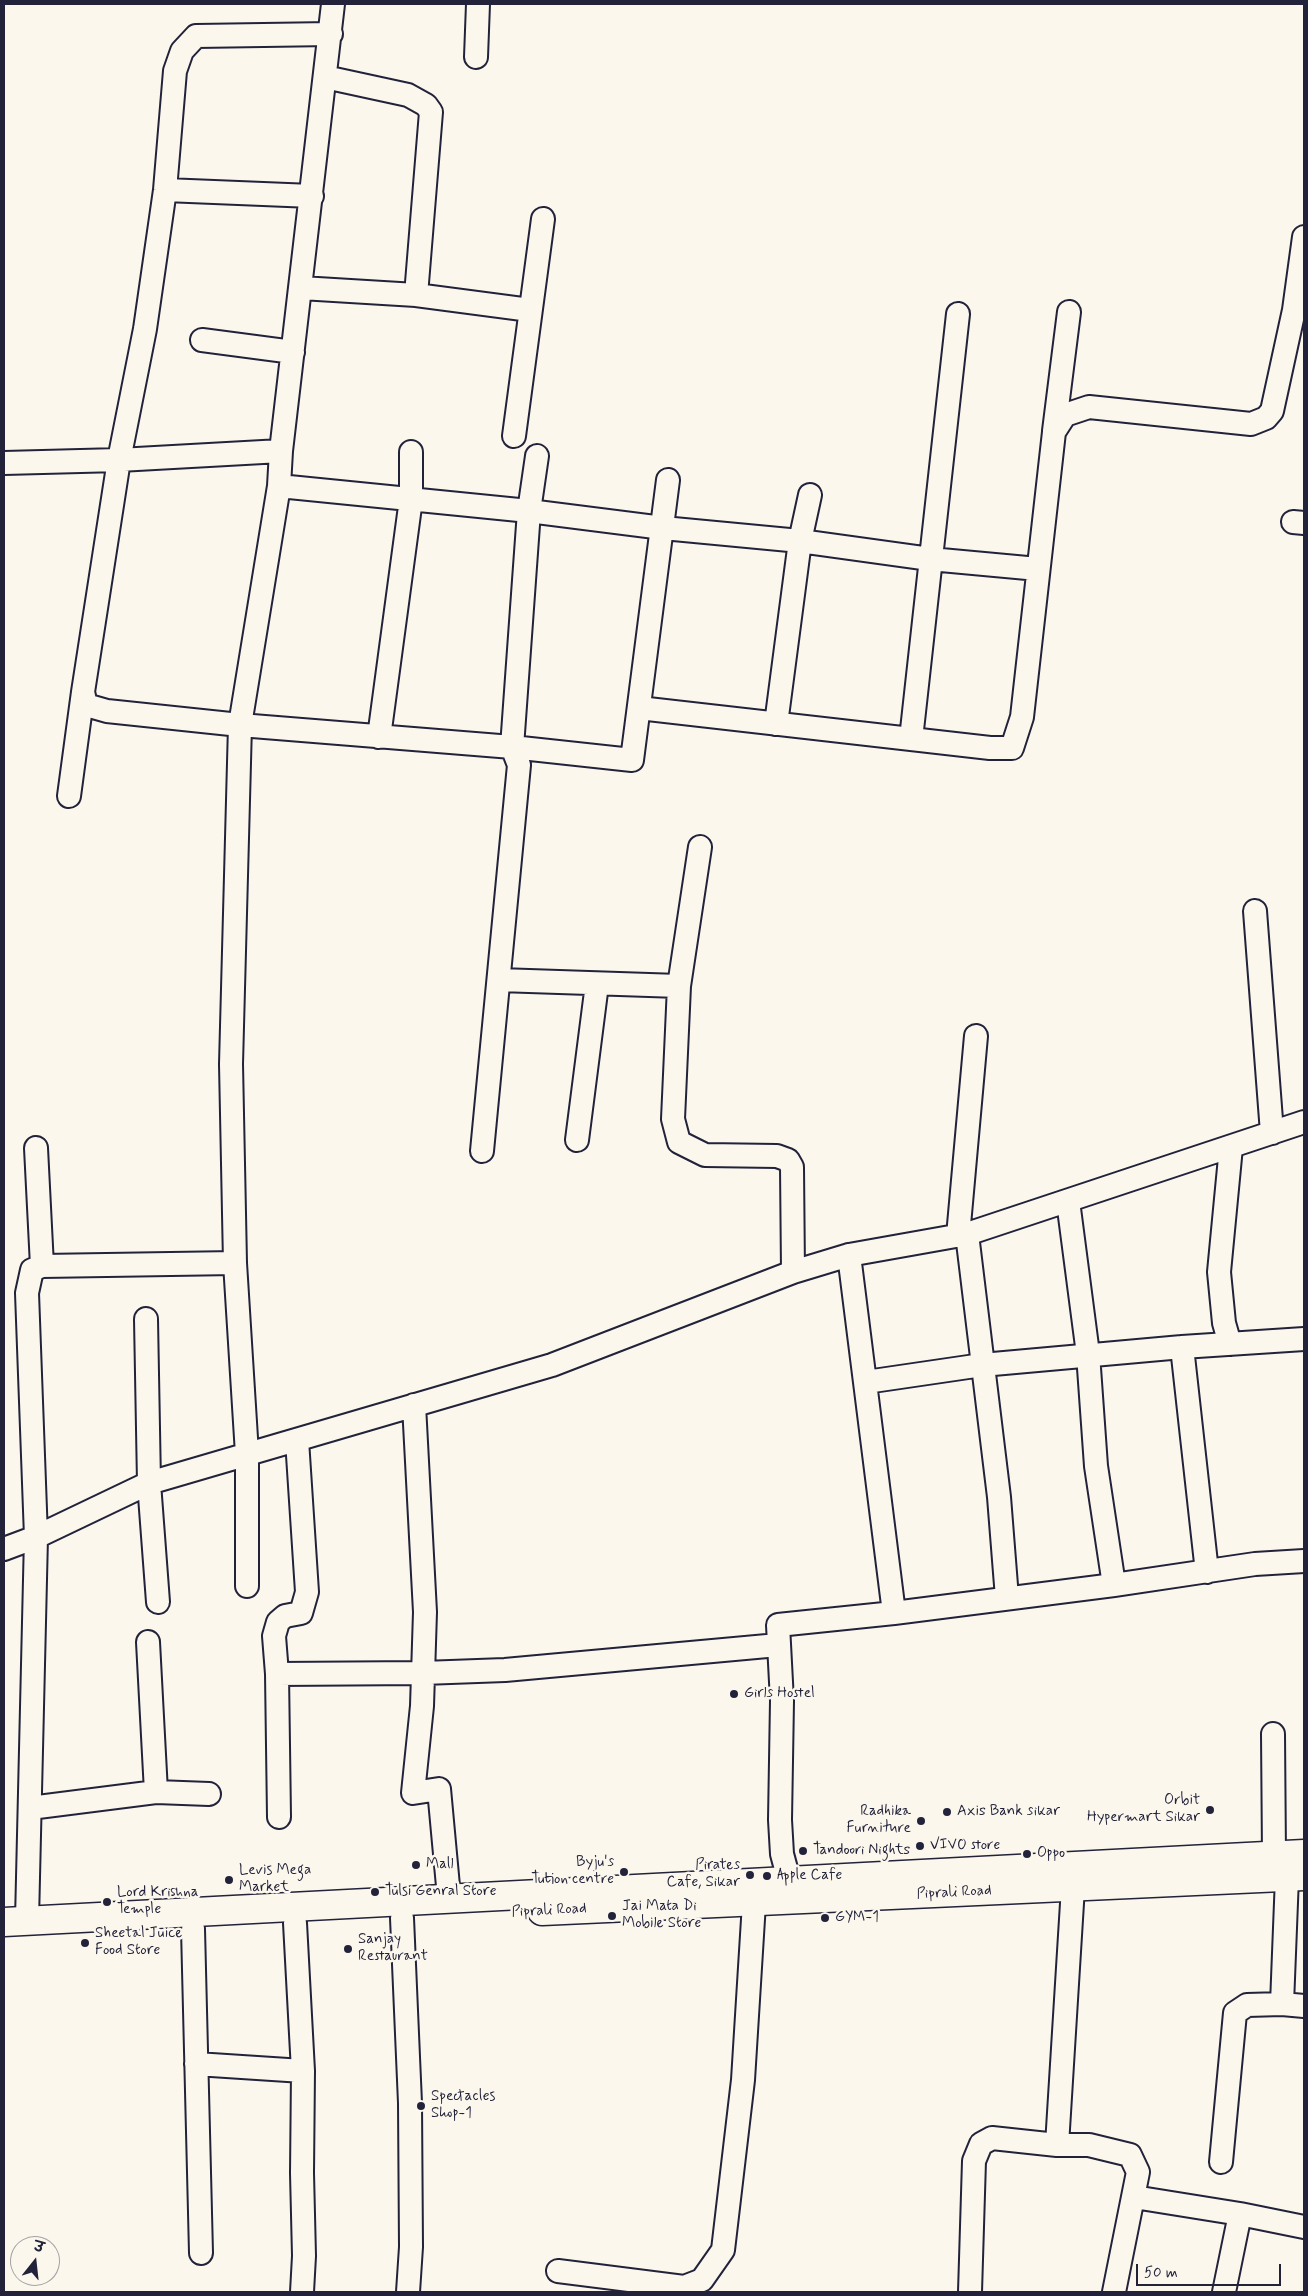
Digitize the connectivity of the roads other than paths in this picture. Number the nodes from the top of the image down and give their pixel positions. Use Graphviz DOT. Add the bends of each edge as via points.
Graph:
graph roads {
  1 [pos="333,4"];
  2 [pos="478,4"];
  3 [pos="331,34"];
  4 [pos="476,56"];
  5 [pos="325,77"];
  6 [pos="164,190"];
  7 [pos="312,196"];
  8 [pos="543,219"];
  9 [pos="1304,241"];
  10 [pos="301,288"];
  11 [pos="416,295"];
  12 [pos="530,310"];
  13 [pos="1069,312"];
  14 [pos="958,314"];
  15 [pos="202,340"];
  16 [pos="293,352"];
  17 [pos="1054,432"];
  18 [pos="514,436"];
  19 [pos="281,450"];
  20 [pos="411,452"];
  21 [pos="537,456"];
  22 [pos="119,460"];
  23 [pos="4,463"];
  24 [pos="668,480"];
  25 [pos="279,486"];
  26 [pos="810,495"];
  27 [pos="411,499"];
  28 [pos="529,511"];
  29 [pos="662,528"];
  30 [pos="800,541"];
  31 [pos="930,559"];
  32 [pos="1038,569"];
  33 [pos="83,692"];
  34 [pos="639,708"];
  35 [pos="776,724"];
  36 [pos="240,726"];
  37 [pos="379,737"];
  38 [pos="912,739"];
  39 [pos="512,747"];
  40 [pos="69,796"];
  41 [pos="700,846"];
  42 [pos="1255,911"];
  43 [pos="498,980"];
  44 [pos="597,984"];
  45 [pos="679,986"];
  46 [pos="976,1036"];
  47 [pos="1304,1122"];
  48 [pos="1272,1133"];
  49 [pos="577,1140"];
  50 [pos="1231,1147"];
  51 [pos="36,1148"];
  52 [pos="482,1151"];
  53 [pos="1068,1201"];
  54 [pos="963,1235"];
  55 [pos="849,1255"];
  56 [pos="234,1263"];
  57 [pos="42,1266"];
  58 [pos="793,1272"];
  59 [pos="146,1319"];
  60 [pos="1304,1339"];
  61 [pos="1230,1344"];
  62 [pos="1182,1347"];
  63 [pos="1088,1354"];
  64 [pos="982,1365"];
  65 [pos="866,1382"];
  66 [pos="414,1405"];
  67 [pos="297,1440"];
  68 [pos="247,1454"];
  69 [pos="149,1482"];
  70 [pos="36,1537"];
  71 [pos="4,1549"];
  72 [pos="1304,1561"];
  73 [pos="1207,1572"];
  74 [pos="1114,1585"];
  75 [pos="247,1586"];
  76 [pos="1006,1598"];
  77 [pos="158,1602"];
  78 [pos="894,1613"];
  79 [pos="148,1642"];
  80 [pos="778,1646"];
  81 [pos="423,1673"];
  82 [pos="277,1674"];
  83 [pos="1273,1734"];
  84 [pos="156,1792"];
  85 [pos="209,1794"];
  86 [pos="30,1808"];
  87 [pos="279,1817"];
  88 [pos="1304,1854"];
  89 [pos="1289,1869"];
  90 [pos="789,1880"];
  91 [pos="1073,1886"];
  92 [pos="449,1897"];
  93 [pos="754,1903"];
  94 [pos="402,1918"];
  95 [pos="16,1921"];
  96 [pos="295,1923"];
  97 [pos="193,1929"];
  98 [pos="4,1940"];
  99 [pos="1282,2004"];
  100 [pos="1304,2006"];
  101 [pos="196,2064"];
  102 [pos="303,2071"];
  103 [pos="1057,2145"];
  104 [pos="1222,2162"];
  105 [pos="1134,2197"];
  106 [pos="1240,2214"];
  107 [pos="1304,2227"];
  108 [pos="201,2253"];
  109 [pos="558,2271"];
  110 [pos="302,2292"];
  111 [pos="408,2292"];
  112 [pos="970,2292"];
  113 [pos="1114,2292"];
  114 [pos="1224,2292"];
  1 -- 3 [label="street"];
  2 -- 4 [label="street"];
  3 -- 5 [label="street"];
  3 -- 6 [label="street" via="196,36 182,51 175,71"];
  5 -- 7 [label="street"];
  5 -- 11 [label="street" via="408,95 426,104 431,112"];
  6 -- 7 [label="street"];
  6 -- 22 [label="street" via="145,329"];
  7 -- 10 [label="street"];
  8 -- 12 [label="street"];
  9 -- 17 [label="street" via="1294,310 1272,411 1266,418 1251,424 1089,407 1065,415"];
  10 -- 11 [label="street"];
  10 -- 16 [label="street"];
  11 -- 12 [label="street"];
  12 -- 18 [label="street"];
  13 -- 17 [label="street"];
  14 -- 31 [label="street"];
  15 -- 16 [label="street"];
  16 -- 19 [label="street"];
  17 -- 32 [label="street"];
  19 -- 22 [label="street"];
  19 -- 25 [label="street"];
  20 -- 27 [label="street"];
  21 -- 28 [label="street"];
  22 -- 23 [label="street"];
  22 -- 33 [label="street"];
  24 -- 29 [label="street"];
  25 -- 27 [label="street"];
  25 -- 36 [label="street"];
  26 -- 30 [label="street"];
  27 -- 28 [label="street"];
  27 -- 37 [label="street"];
  28 -- 29 [label="street"];
  28 -- 39 [label="street"];
  29 -- 30 [label="street"];
  29 -- 34 [label="street"];
  30 -- 31 [label="street"];
  30 -- 35 [label="street"];
  31 -- 32 [label="street"];
  31 -- 38 [label="street"];
  32 -- 38 [label="street" via="1022,718 1012,748"];
  33 -- 36 [label="street" via="86,704 107,711"];
  33 -- 40 [label="street"];
  34 -- 35 [label="street"];
  34 -- 39 [label="street" via="632,760"];
  35 -- 38 [label="street"];
  36 -- 37 [label="street"];
  36 -- 56 [label="street" via="231,1064"];
  37 -- 39 [label="street"];
  39 -- 43 [label="street" via="519,766"];
  41 -- 45 [label="street"];
  42 -- 48 [label="street"];
  43 -- 44 [label="street"];
  43 -- 52 [label="street"];
  44 -- 45 [label="street"];
  44 -- 49 [label="street"];
  45 -- 58 [label="street" via="673,1119 679,1142 705,1155 777,1156 788,1160 792,1167"];
  46 -- 54 [label="street"];
  47 -- 48 [label="street"];
  48 -- 50 [label="street"];
  50 -- 53 [label="street"];
  50 -- 61 [label="street" via="1219,1272 1224,1323"];
  51 -- 57 [label="street"];
  53 -- 54 [label="street"];
  53 -- 63 [label="street"];
  54 -- 55 [label="street"];
  54 -- 64 [label="street"];
  55 -- 58 [label="street"];
  55 -- 65 [label="street"];
  56 -- 57 [label="street"];
  56 -- 68 [label="street"];
  57 -- 70 [label="street" via="32,1270 27,1292"];
  58 -- 66 [label="street" via="552,1365"];
  59 -- 69 [label="street"];
  60 -- 61 [label="street"];
  61 -- 62 [label="street"];
  62 -- 63 [label="street"];
  62 -- 73 [label="street"];
  63 -- 64 [label="street"];
  63 -- 74 [label="street" via="1096,1466"];
  64 -- 65 [label="street"];
  64 -- 76 [label="street" via="999,1497"];
  65 -- 78 [label="street"];
  66 -- 67 [label="street"];
  66 -- 81 [label="street" via="425,1612"];
  67 -- 68 [label="street"];
  67 -- 82 [label="street" via="306,1592 301,1613 285,1616 278,1622 274,1636"];
  68 -- 69 [label="street"];
  68 -- 75 [label="street"];
  69 -- 70 [label="street"];
  69 -- 77 [label="street"];
  70 -- 71 [label="street"];
  70 -- 86 [label="street"];
  72 -- 73 [label="street" via="1255,1564"];
  73 -- 74 [label="street"];
  74 -- 76 [label="street"];
  76 -- 78 [label="street"];
  78 -- 80 [label="street" via="778,1625"];
  79 -- 84 [label="street"];
  80 -- 81 [label="street" via="505,1670"];
  80 -- 90 [label="street" via="782,1701 780,1820 782,1854"];
  81 -- 82 [label="street"];
  81 -- 92 [label="street" via="414,1793 439,1789"];
  82 -- 87 [label="street"];
  83 -- 89 [label="street"];
  84 -- 85 [label="street"];
  84 -- 86 [label="street"];
  86 -- 95 [label="street"];
  88 -- 89 [label="main road"];
  89 -- 90 [label="main road"];
  89 -- 91 [label="main road, Piprali Road"];
  89 -- 99 [label="street"];
  90 -- 92 [label="main road"];
  91 -- 93 [label="main road, Piprali Road"];
  91 -- 103 [label="street"];
  92 -- 95 [label="main road"];
  93 -- 94 [label="main road, Piprali Road"];
  93 -- 109 [label="street" via="743,2080 723,2250 702,2280 684,2287"];
  94 -- 96 [label="main road, Piprali Road"];
  94 -- 111 [label="street" via="410,2103"];
  96 -- 97 [label="main road, Piprali Road"];
  96 -- 102 [label="street"];
  97 -- 98 [label="main road, Piprali Road"];
  97 -- 101 [label="street"];
  99 -- 100 [label="street"];
  99 -- 104 [label="street" via="1248,2005 1235,2013"];
  101 -- 102 [label="street"];
  101 -- 108 [label="street"];
  102 -- 110 [label="street"];
  103 -- 105 [label="street" via="1089,2145 1130,2155 1138,2172"];
  103 -- 112 [label="street" via="992,2138 981,2144 974,2161"];
  105 -- 106 [label="street"];
  105 -- 113 [label="street"];
  106 -- 107 [label="street"];
  106 -- 114 [label="street"];
}
